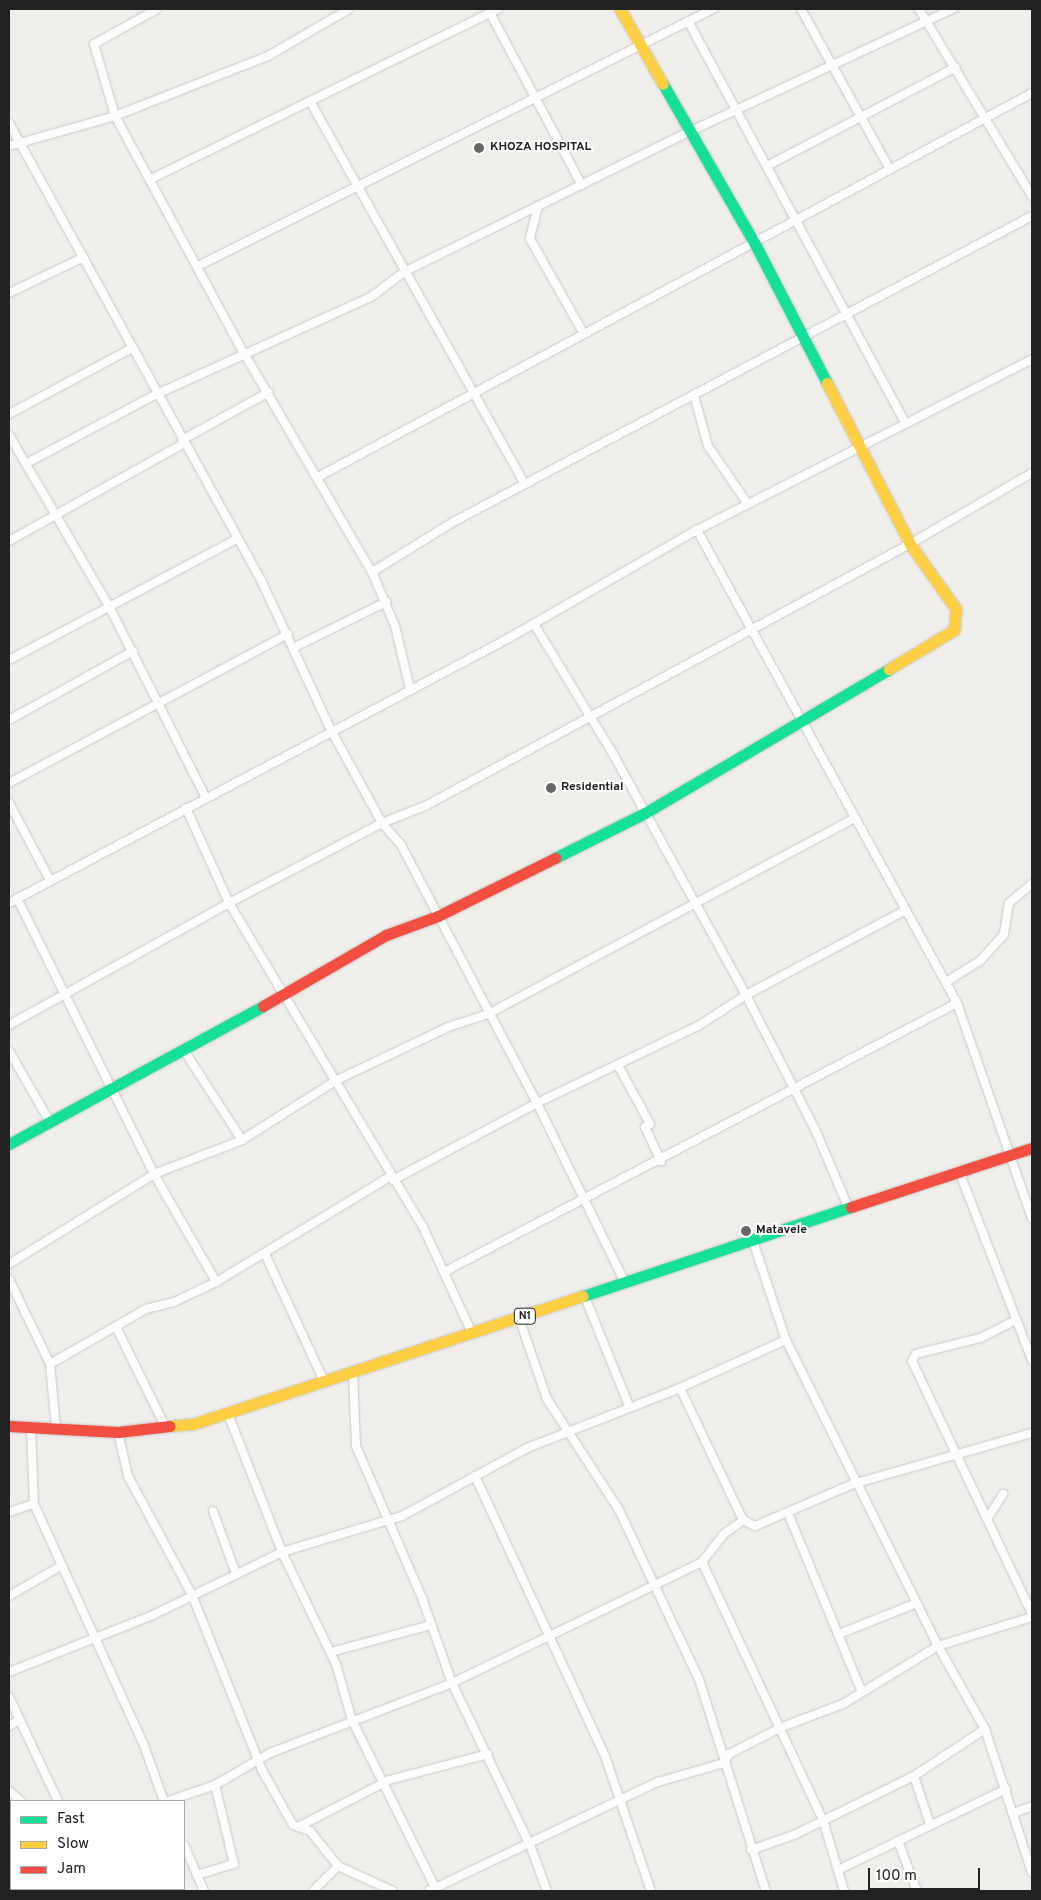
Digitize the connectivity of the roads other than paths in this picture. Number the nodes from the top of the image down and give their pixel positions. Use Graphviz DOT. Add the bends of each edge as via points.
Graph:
graph roads {
  1 [pos="157,9"];
  2 [pos="349,9"];
  3 [pos="498,9"];
  4 [pos="620,9"];
  5 [pos="713,9"];
  6 [pos="801,9"];
  7 [pos="919,9"];
  8 [pos="953,9"];
  9 [pos="490,13"];
  10 [pos="688,21"];
  11 [pos="925,24"];
  12 [pos="639,45"];
  13 [pos="833,65"];
  14 [pos="956,67"];
  15 [pos="1032,93"];
  16 [pos="535,98"];
  17 [pos="311,103"];
  18 [pos="737,112"];
  19 [pos="115,116"];
  20 [pos="858,117"];
  21 [pos="986,117"];
  22 [pos="9,123"];
  23 [pos="691,131"];
  24 [pos="19,144"];
  25 [pos="9,146"];
  26 [pos="767,166"];
  27 [pos="889,168"];
  28 [pos="151,179"];
  29 [pos="356,185"];
  30 [pos="582,185"];
  31 [pos="1032,196"];
  32 [pos="538,206"];
  33 [pos="1032,216"];
  34 [pos="796,221"];
  35 [pos="755,244"];
  36 [pos="84,257"];
  37 [pos="198,266"];
  38 [pos="404,272"];
  39 [pos="9,293"];
  40 [pos="847,312"];
  41 [pos="584,334"];
  42 [pos="804,337"];
  43 [pos="130,348"];
  44 [pos="245,354"];
  45 [pos="1032,359"];
  46 [pos="269,392"];
  47 [pos="472,393"];
  48 [pos="157,394"];
  49 [pos="694,395"];
  50 [pos="9,414"];
  51 [pos="905,423"];
  52 [pos="9,435"];
  53 [pos="183,442"];
  54 [pos="859,447"];
  55 [pos="27,464"];
  56 [pos="1032,473"];
  57 [pos="318,477"];
  58 [pos="525,484"];
  59 [pos="741,494"];
  60 [pos="748,504"];
  61 [pos="740,508"];
  62 [pos="56,516"];
  63 [pos="697,530"];
  64 [pos="238,538"];
  65 [pos="9,541"];
  66 [pos="910,544"];
  67 [pos="372,572"];
  68 [pos="386,602"];
  69 [pos="109,606"];
  70 [pos="534,624"];
  71 [pos="753,627"];
  72 [pos="288,634"];
  73 [pos="295,647"];
  74 [pos="133,652"];
  75 [pos="9,660"];
  76 [pos="410,688"];
  77 [pos="159,701"];
  78 [pos="589,715"];
  79 [pos="9,720"];
  80 [pos="805,722"];
  81 [pos="332,732"];
  82 [pos="9,782"];
  83 [pos="206,798"];
  84 [pos="9,803"];
  85 [pos="186,808"];
  86 [pos="645,813"];
  87 [pos="855,818"];
  88 [pos="382,823"];
  89 [pos="50,880"];
  90 [pos="1032,884"];
  91 [pos="17,898"];
  92 [pos="694,900"];
  93 [pos="9,903"];
  94 [pos="229,903"];
  95 [pos="906,910"];
  96 [pos="438,916"];
  97 [pos="946,982"];
  98 [pos="66,992"];
  99 [pos="284,995"];
  100 [pos="746,995"];
  101 [pos="958,1003"];
  102 [pos="488,1014"];
  103 [pos="9,1025"];
  104 [pos="9,1051"];
  105 [pos="185,1052"];
  106 [pos="618,1065"];
  107 [pos="337,1080"];
  108 [pos="112,1089"];
  109 [pos="795,1089"];
  110 [pos="537,1103"];
  111 [pos="50,1122"];
  112 [pos="242,1140"];
  113 [pos="9,1144"];
  114 [pos="1032,1148"];
  115 [pos="1009,1155"];
  116 [pos="661,1161"];
  117 [pos="959,1171"];
  118 [pos="154,1174"];
  119 [pos="392,1178"];
  120 [pos="583,1201"];
  121 [pos="849,1209"];
  122 [pos="1032,1218"];
  123 [pos="752,1241"];
  124 [pos="265,1254"];
  125 [pos="9,1264"];
  126 [pos="444,1272"];
  127 [pos="9,1279"];
  128 [pos="216,1282"];
  129 [pos="626,1283"];
  130 [pos="585,1296"];
  131 [pos="519,1318"];
  132 [pos="1014,1321"];
  133 [pos="117,1329"];
  134 [pos="472,1333"];
  135 [pos="786,1340"];
  136 [pos="1032,1360"];
  137 [pos="50,1364"];
  138 [pos="353,1374"];
  139 [pos="325,1383"];
  140 [pos="680,1388"];
  141 [pos="629,1406"];
  142 [pos="228,1414"];
  143 [pos="9,1426"];
  144 [pos="32,1427"];
  145 [pos="56,1428"];
  146 [pos="166,1430"];
  147 [pos="118,1432"];
  148 [pos="570,1432"];
  149 [pos="1032,1433"];
  150 [pos="957,1454"];
  151 [pos="475,1476"];
  152 [pos="857,1483"];
  153 [pos="1003,1494"];
  154 [pos="34,1504"];
  155 [pos="214,1511"];
  156 [pos="9,1512"];
  157 [pos="788,1513"];
  158 [pos="987,1519"];
  159 [pos="743,1520"];
  160 [pos="390,1521"];
  161 [pos="282,1552"];
  162 [pos="702,1562"];
  163 [pos="59,1567"];
  164 [pos="236,1574"];
  165 [pos="656,1584"];
  166 [pos="192,1595"];
  167 [pos="9,1596"];
  168 [pos="917,1603"];
  169 [pos="1032,1615"];
  170 [pos="431,1625"];
  171 [pos="548,1632"];
  172 [pos="839,1634"];
  173 [pos="93,1637"];
  174 [pos="938,1646"];
  175 [pos="331,1652"];
  176 [pos="9,1672"];
  177 [pos="452,1683"];
  178 [pos="861,1690"];
  179 [pos="9,1697"];
  180 [pos="19,1720"];
  181 [pos="352,1720"];
  182 [pos="9,1726"];
  183 [pos="782,1727"];
  184 [pos="985,1729"];
  185 [pos="488,1754"];
  186 [pos="259,1759"];
  187 [pos="724,1763"];
  188 [pos="914,1776"];
  189 [pos="385,1784"];
  190 [pos="215,1785"];
  191 [pos="1006,1789"];
  192 [pos="9,1791"];
  193 [pos="20,1800"];
  194 [pos="58,1800"];
  195 [pos="164,1800"];
  196 [pos="171,1800"];
  197 [pos="623,1800"];
  198 [pos="1032,1806"];
  199 [pos="1014,1813"];
  200 [pos="823,1820"];
  201 [pos="930,1824"];
  202 [pos="296,1827"];
  203 [pos="898,1841"];
  204 [pos="530,1845"];
  205 [pos="185,1847"];
  206 [pos="751,1850"];
  207 [pos="338,1866"];
  208 [pos="838,1870"];
  209 [pos="1032,1873"];
  210 [pos="197,1875"];
  211 [pos="434,1890"];
  212 [pos="204,1891"];
  213 [pos="313,1891"];
  214 [pos="393,1891"];
  215 [pos="547,1891"];
  216 [pos="651,1891"];
  217 [pos="766,1891"];
  218 [pos="844,1891"];
  219 [pos="917,1891"];
  1 -- 19 [label="street" via="94,44"];
  2 -- 19 [label="street" via="268,56"];
  3 -- 9 [label="street"];
  4 -- 12 [label="main road"];
  5 -- 10 [label="street"];
  6 -- 13 [label="street"];
  7 -- 11 [label="street"];
  8 -- 11 [label="street"];
  9 -- 16 [label="street"];
  9 -- 17 [label="street"];
  10 -- 12 [label="street"];
  10 -- 18 [label="street"];
  11 -- 13 [label="street"];
  11 -- 14 [label="street"];
  12 -- 16 [label="street"];
  12 -- 23 [label="main road"];
  13 -- 18 [label="street"];
  13 -- 20 [label="street"];
  14 -- 20 [label="street"];
  14 -- 21 [label="street"];
  15 -- 21 [label="street"];
  16 -- 29 [label="street"];
  16 -- 30 [label="street"];
  17 -- 28 [label="street"];
  17 -- 29 [label="street"];
  18 -- 23 [label="street"];
  18 -- 26 [label="street"];
  19 -- 24 [label="street"];
  19 -- 28 [label="street"];
  20 -- 26 [label="street"];
  20 -- 27 [label="street"];
  21 -- 27 [label="street"];
  21 -- 31 [label="street"];
  22 -- 24 [label="street"];
  23 -- 30 [label="street"];
  23 -- 35 [label="main road"];
  24 -- 25 [label="street"];
  24 -- 36 [label="street"];
  26 -- 34 [label="street"];
  27 -- 34 [label="street"];
  28 -- 37 [label="street"];
  29 -- 37 [label="street"];
  29 -- 38 [label="street"];
  30 -- 32 [label="street"];
  32 -- 38 [label="street"];
  32 -- 41 [label="street" via="530,239"];
  33 -- 40 [label="street" via="940,268"];
  34 -- 35 [label="street"];
  34 -- 40 [label="street"];
  35 -- 41 [label="street"];
  35 -- 42 [label="main road"];
  36 -- 39 [label="street"];
  36 -- 43 [label="street"];
  37 -- 44 [label="street"];
  38 -- 44 [label="street" via="371,297"];
  38 -- 47 [label="street"];
  40 -- 42 [label="street"];
  40 -- 51 [label="street"];
  41 -- 47 [label="street"];
  42 -- 49 [label="street"];
  42 -- 54 [label="main road" via="846,413"];
  43 -- 48 [label="street"];
  43 -- 50 [label="street"];
  44 -- 46 [label="street"];
  44 -- 48 [label="street"];
  45 -- 51 [label="street" via="954,402"];
  46 -- 53 [label="street"];
  46 -- 57 [label="street"];
  47 -- 57 [label="street"];
  47 -- 58 [label="street"];
  48 -- 53 [label="street"];
  48 -- 55 [label="street"];
  49 -- 58 [label="street"];
  49 -- 59 [label="street" via="708,446"];
  51 -- 54 [label="street"];
  52 -- 55 [label="street"];
  53 -- 62 [label="street"];
  53 -- 64 [label="street"];
  54 -- 60 [label="street"];
  54 -- 66 [label="main road"];
  55 -- 62 [label="street"];
  56 -- 66 [label="street"];
  57 -- 67 [label="street"];
  58 -- 67 [label="street"];
  59 -- 60 [label="street"];
  59 -- 61 [label="street"];
  60 -- 61 [label="street"];
  61 -- 63 [label="street"];
  62 -- 65 [label="street"];
  62 -- 69 [label="street"];
  63 -- 70 [label="street"];
  63 -- 71 [label="street"];
  64 -- 69 [label="street"];
  64 -- 72 [label="street"];
  66 -- 71 [label="street"];
  66 -- 80 [label="main road" via="956,609 954,630"];
  67 -- 68 [label="street"];
  68 -- 73 [label="street"];
  68 -- 76 [label="street"];
  69 -- 74 [label="street"];
  69 -- 75 [label="street"];
  70 -- 76 [label="street"];
  70 -- 78 [label="street"];
  71 -- 78 [label="street"];
  71 -- 80 [label="street"];
  72 -- 73 [label="street"];
  72 -- 77 [label="street"];
  73 -- 81 [label="street"];
  74 -- 77 [label="street"];
  74 -- 79 [label="street"];
  76 -- 81 [label="street"];
  77 -- 82 [label="street"];
  77 -- 83 [label="street"];
  78 -- 86 [label="street"];
  78 -- 88 [label="street" via="427,805"];
  80 -- 86 [label="main road"];
  80 -- 87 [label="street"];
  81 -- 83 [label="street"];
  81 -- 88 [label="street"];
  83 -- 85 [label="street"];
  84 -- 89 [label="street"];
  85 -- 89 [label="street"];
  85 -- 94 [label="street"];
  86 -- 92 [label="street"];
  86 -- 96 [label="main road"];
  87 -- 92 [label="street"];
  87 -- 95 [label="street"];
  88 -- 94 [label="street"];
  88 -- 96 [label="street" via="400,846"];
  89 -- 91 [label="street"];
  90 -- 97 [label="street" via="1009,903 1004,934 986,955"];
  91 -- 93 [label="street"];
  91 -- 98 [label="street"];
  92 -- 100 [label="street"];
  92 -- 102 [label="street"];
  94 -- 98 [label="street"];
  94 -- 99 [label="street"];
  95 -- 97 [label="street"];
  95 -- 100 [label="street"];
  96 -- 99 [label="main road" via="386,935 303,979"];
  96 -- 102 [label="street"];
  97 -- 101 [label="street"];
  98 -- 103 [label="street"];
  98 -- 108 [label="street"];
  99 -- 105 [label="main road"];
  99 -- 107 [label="street"];
  100 -- 106 [label="street" via="698,1026"];
  100 -- 109 [label="street"];
  101 -- 109 [label="street"];
  101 -- 115 [label="street"];
  102 -- 107 [label="street" via="448,1027"];
  102 -- 110 [label="street"];
  104 -- 111 [label="street"];
  105 -- 108 [label="main road"];
  105 -- 112 [label="street"];
  106 -- 110 [label="street"];
  106 -- 116 [label="street" via="650,1124 645,1127"];
  107 -- 112 [label="street"];
  107 -- 119 [label="street"];
  108 -- 111 [label="main road"];
  108 -- 118 [label="street"];
  109 -- 116 [label="street"];
  109 -- 121 [label="street"];
  110 -- 119 [label="street"];
  110 -- 120 [label="street"];
  111 -- 113 [label="main road"];
  112 -- 118 [label="street"];
  114 -- 115 [label="main road, N1"];
  115 -- 117 [label="main road, N1"];
  115 -- 122 [label="street"];
  116 -- 120 [label="street"];
  117 -- 121 [label="main road, N1"];
  117 -- 132 [label="street"];
  118 -- 125 [label="street"];
  118 -- 128 [label="street"];
  119 -- 124 [label="street"];
  119 -- 126 [label="street"];
  120 -- 126 [label="street"];
  120 -- 129 [label="street"];
  121 -- 123 [label="main road, N1"];
  123 -- 129 [label="main road, N1"];
  123 -- 135 [label="street"];
  124 -- 128 [label="street"];
  124 -- 139 [label="street"];
  126 -- 134 [label="street"];
  127 -- 137 [label="street"];
  128 -- 133 [label="street" via="174,1302 146,1309"];
  129 -- 130 [label="main road, N1"];
  130 -- 131 [label="main road, N1"];
  130 -- 141 [label="street"];
  131 -- 134 [label="main road, N1"];
  131 -- 148 [label="street" via="547,1398"];
  132 -- 136 [label="street"];
  132 -- 150 [label="street" via="980,1338 912,1357"];
  133 -- 137 [label="street"];
  133 -- 146 [label="street"];
  134 -- 138 [label="main road, N1"];
  135 -- 140 [label="street"];
  135 -- 152 [label="street"];
  137 -- 145 [label="street"];
  138 -- 139 [label="main road, N1"];
  138 -- 160 [label="street" via="353,1436"];
  139 -- 142 [label="main road, N1"];
  140 -- 141 [label="street"];
  140 -- 159 [label="street"];
  141 -- 148 [label="street"];
  142 -- 146 [label="main road, N1"];
  142 -- 161 [label="street"];
  143 -- 144 [label="main road, N1"];
  144 -- 145 [label="main road, N1"];
  144 -- 154 [label="street"];
  145 -- 147 [label="main road, N1"];
  146 -- 147 [label="main road, N1"];
  147 -- 166 [label="street" via="128,1476"];
  148 -- 151 [label="street"];
  148 -- 165 [label="street" via="618,1510"];
  149 -- 150 [label="street"];
  150 -- 152 [label="street"];
  150 -- 158 [label="street"];
  151 -- 160 [label="street"];
  151 -- 171 [label="street"];
  152 -- 157 [label="street"];
  152 -- 168 [label="street"];
  153 -- 158 [label="street"];
  154 -- 156 [label="street"];
  154 -- 163 [label="street"];
  155 -- 164 [label="street"];
  157 -- 159 [label="street" via="755,1526"];
  157 -- 172 [label="street"];
  158 -- 169 [label="street"];
  159 -- 162 [label="street" via="724,1534"];
  160 -- 161 [label="street"];
  160 -- 170 [label="street"];
  161 -- 164 [label="street"];
  161 -- 175 [label="street"];
  162 -- 165 [label="street"];
  162 -- 183 [label="street"];
  163 -- 167 [label="street"];
  163 -- 173 [label="street"];
  164 -- 166 [label="street"];
  165 -- 171 [label="street"];
  165 -- 187 [label="street" via="699,1679"];
  166 -- 173 [label="street" via="153,1615"];
  166 -- 186 [label="street"];
  168 -- 172 [label="street"];
  168 -- 174 [label="street"];
  169 -- 174 [label="street"];
  170 -- 175 [label="street"];
  170 -- 177 [label="street"];
  171 -- 177 [label="street"];
  171 -- 197 [label="street"];
  172 -- 178 [label="street"];
  173 -- 176 [label="street"];
  173 -- 195 [label="street" via="143,1743"];
  174 -- 178 [label="street"];
  174 -- 184 [label="street"];
  175 -- 181 [label="street"];
  177 -- 181 [label="street"];
  177 -- 185 [label="street"];
  178 -- 183 [label="street" via="843,1704"];
  179 -- 180 [label="street"];
  180 -- 182 [label="street"];
  180 -- 194 [label="street"];
  181 -- 186 [label="street"];
  181 -- 189 [label="street"];
  183 -- 187 [label="street" via="729,1754"];
  183 -- 200 [label="street"];
  184 -- 188 [label="street"];
  184 -- 191 [label="street"];
  185 -- 189 [label="street"];
  185 -- 204 [label="street"];
  186 -- 190 [label="street"];
  186 -- 202 [label="street"];
  187 -- 197 [label="street" via="672,1776"];
  187 -- 206 [label="street"];
  188 -- 200 [label="street"];
  188 -- 201 [label="street"];
  189 -- 202 [label="street"];
  189 -- 211 [label="street"];
  190 -- 196 [label="street"];
  190 -- 210 [label="street" via="234,1864"];
  191 -- 199 [label="street"];
  191 -- 201 [label="street"];
  192 -- 193 [label="street"];
  197 -- 204 [label="street"];
  197 -- 216 [label="street"];
  198 -- 199 [label="street"];
  199 -- 209 [label="street"];
  200 -- 206 [label="street"];
  200 -- 208 [label="street"];
  201 -- 203 [label="street"];
  202 -- 207 [label="street" via="310,1830"];
  203 -- 208 [label="street"];
  203 -- 219 [label="street"];
  204 -- 211 [label="street"];
  204 -- 215 [label="street"];
  205 -- 210 [label="street"];
  206 -- 217 [label="street"];
  207 -- 213 [label="street"];
  207 -- 214 [label="street"];
  208 -- 218 [label="street"];
  210 -- 212 [label="street"];
}
